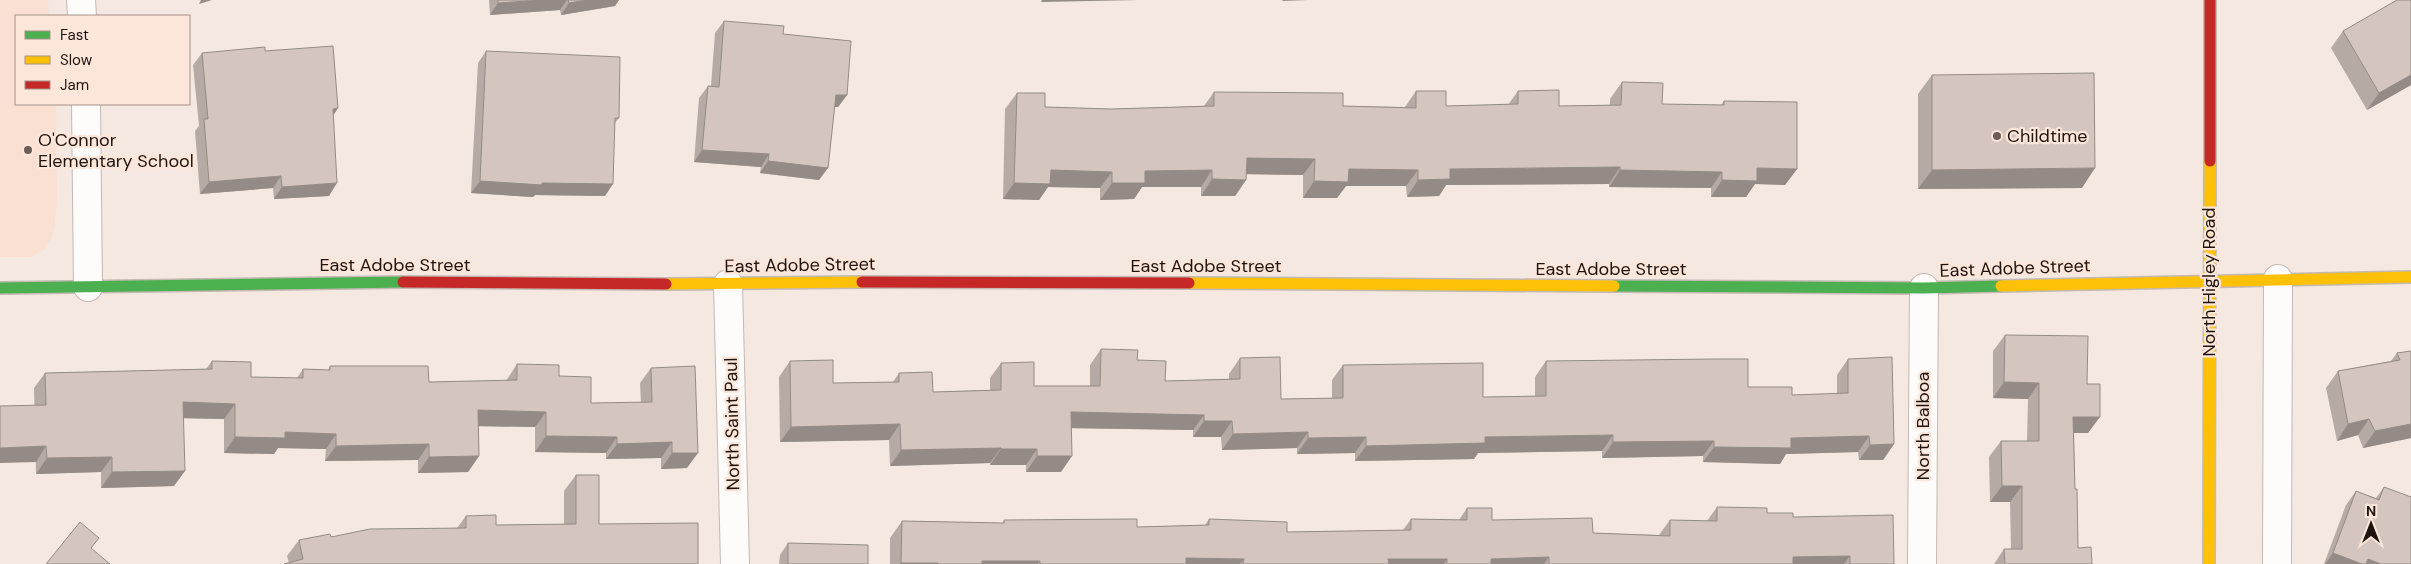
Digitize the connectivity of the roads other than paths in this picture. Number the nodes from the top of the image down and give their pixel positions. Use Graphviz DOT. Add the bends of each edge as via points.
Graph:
graph roads {
  1 [pos="81,0"];
  2 [pos="2210,0"];
  3 [pos="82,15"];
  4 [pos="86,105"];
  5 [pos="2411,277"];
  6 [pos="2278,279"];
  7 [pos="2210,280"];
  8 [pos="728,284"];
  9 [pos="88,287"];
  10 [pos="0,288"];
  11 [pos="1924,288"];
  12 [pos="735,564"];
  13 [pos="1922,564"];
  14 [pos="2209,564"];
  15 [pos="2277,564"];
  1 -- 3 [label="street"];
  2 -- 7 [label="street, North Higley Road"];
  4 -- 9 [label="street"];
  5 -- 6 [label="street, East Adobe Street"];
  6 -- 7 [label="street, East Adobe Street"];
  6 -- 15 [label="street"];
  7 -- 11 [label="street, East Adobe Street"];
  7 -- 14 [label="street, North Higley Road"];
  8 -- 9 [label="street, East Adobe Street" via="407,282"];
  8 -- 11 [label="street, East Adobe Street" via="935,281"];
  8 -- 12 [label="street, North Saint Paul"];
  9 -- 10 [label="street, East Adobe Street"];
  11 -- 13 [label="street, North Balboa"];
}
